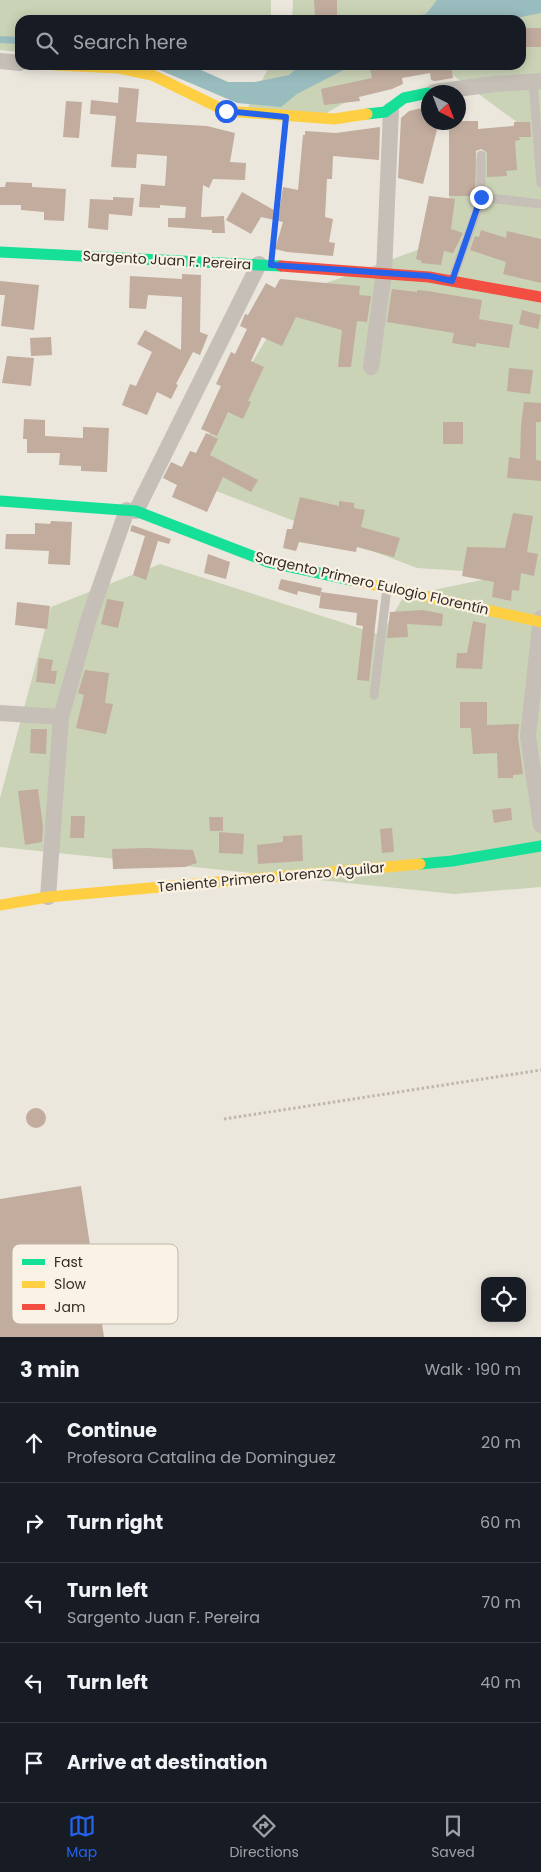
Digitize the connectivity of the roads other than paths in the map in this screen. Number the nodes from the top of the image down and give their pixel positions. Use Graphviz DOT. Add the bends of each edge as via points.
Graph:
graph roads {
  1 [pos="0,62"];
  2 [pos="15,63"];
  3 [pos="128,70"];
  4 [pos="537,81"];
  5 [pos="466,89"];
  6 [pos="421,95"];
  7 [pos="391,110"];
  8 [pos="481,156"];
  9 [pos="541,183"];
  10 [pos="481,197"];
  11 [pos="541,204"];
  12 [pos="0,252"];
  13 [pos="265,265"];
  14 [pos="384,274"];
  15 [pos="452,281"];
  16 [pos="541,297"];
  17 [pos="371,367"];
  18 [pos="0,502"];
  19 [pos="131,511"];
  20 [pos="387,588"];
  21 [pos="541,618"];
  22 [pos="541,622"];
  23 [pos="374,696"];
  24 [pos="0,713"];
  25 [pos="61,717"];
  26 [pos="541,825"];
  27 [pos="541,846"];
  28 [pos="48,897"];
  29 [pos="0,905"];
  1 -- 2 [label="street"];
  3 -- 7 [label="street" via="152,75 226,111 334,119"];
  4 -- 5 [label="street"];
  4 -- 9 [label="lane"];
  6 -- 7 [label="street" via="397,102"];
  7 -- 14 [label="street"];
  8 -- 10 [label="lane"];
  10 -- 11 [label="lane"];
  10 -- 15 [label="lane"];
  12 -- 13 [label="street, Sargento Juan F. Pereira"];
  13 -- 14 [label="street, Sargento Juan F. Pereira"];
  13 -- 19 [label="street"];
  14 -- 15 [label="street, Sargento Juan F. Pereira"];
  14 -- 17 [label="street"];
  15 -- 16 [label="street, Sargento Juan F. Pereira"];
  18 -- 19 [label="street, Sargento Primero Eulogio Florentín"];
  19 -- 20 [label="street, Sargento Primero Eulogio Florentín" via="268,562"];
  19 -- 25 [label="street" via="89,618"];
  20 -- 22 [label="street, Sargento Primero Eulogio Florentín"];
  20 -- 23 [label="lane"];
  21 -- 22 [label="street"];
  22 -- 26 [label="street" via="528,736"];
  24 -- 25 [label="street"];
  25 -- 28 [label="street"];
  27 -- 28 [label="street, Teniente Primero Lorenzo Aguilar" via="452,861"];
  28 -- 29 [label="street, Teniente Primero Lorenzo Aguilar"];
}
